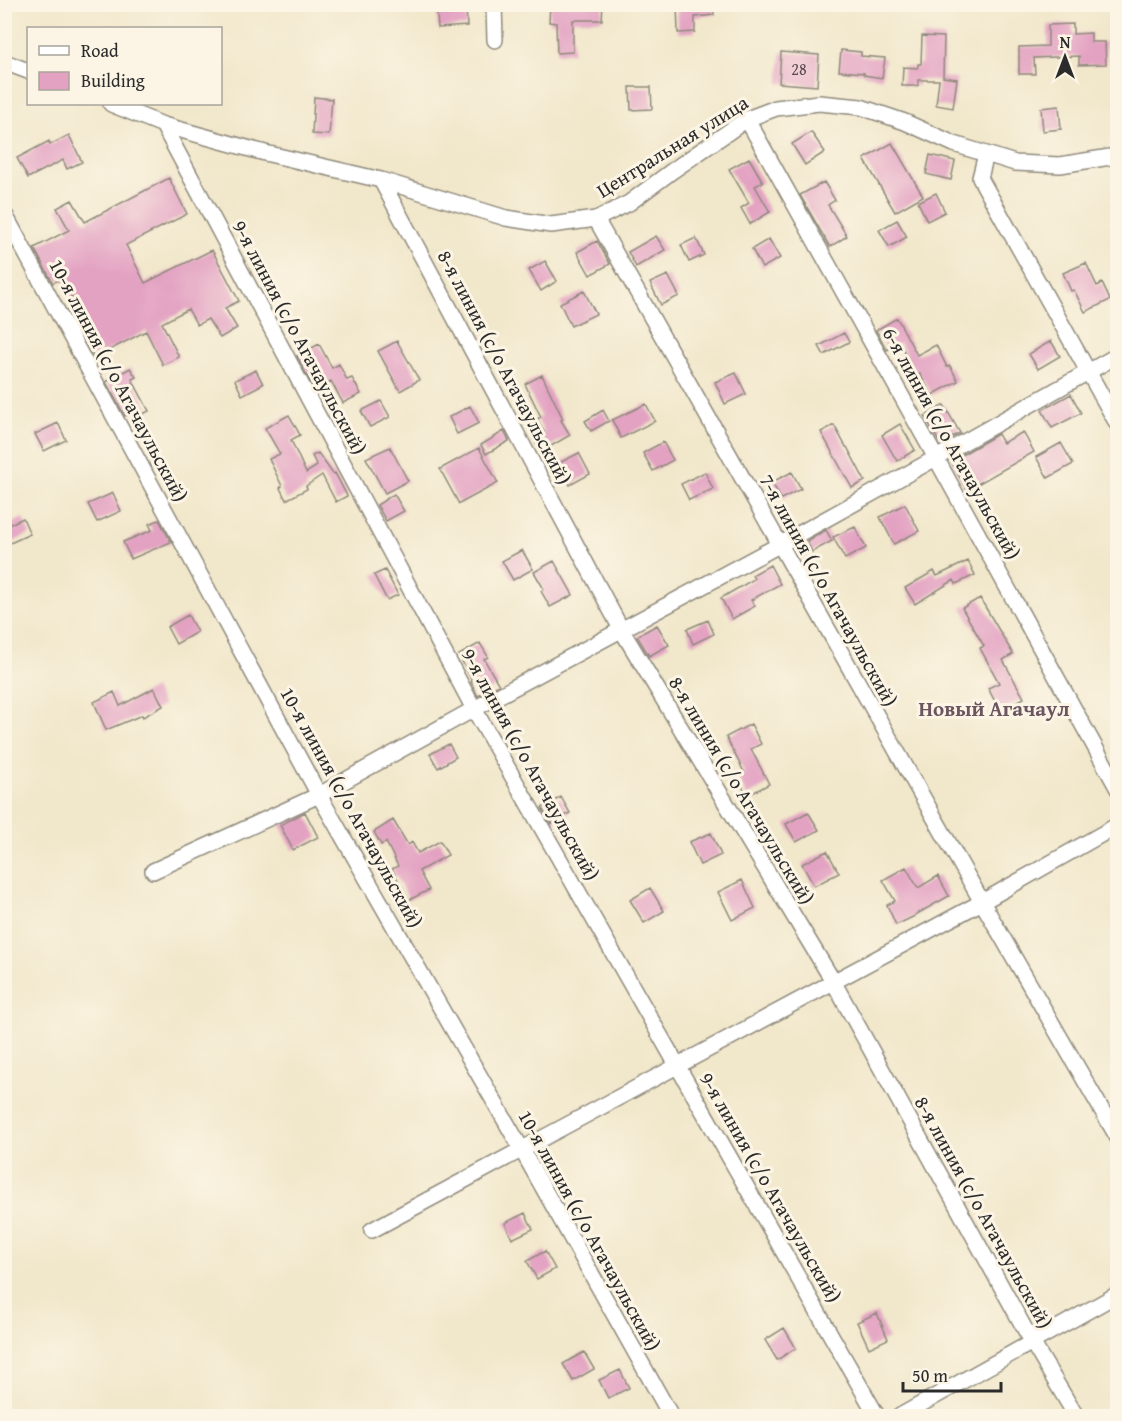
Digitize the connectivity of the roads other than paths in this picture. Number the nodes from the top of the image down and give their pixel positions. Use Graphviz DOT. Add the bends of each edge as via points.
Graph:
graph roads {
  1 [pos="494,4"];
  2 [pos="495,40"];
  3 [pos="4,62"];
  4 [pos="27,71"];
  5 [pos="114,105"];
  6 [pos="747,119"];
  7 [pos="163,124"];
  8 [pos="986,154"];
  9 [pos="1118,155"];
  10 [pos="381,180"];
  11 [pos="4,213"];
  12 [pos="596,219"];
  13 [pos="1118,355"];
  14 [pos="1088,371"];
  15 [pos="1118,425"];
  16 [pos="936,458"];
  17 [pos="779,545"];
  18 [pos="621,629"];
  19 [pos="474,708"];
  20 [pos="1118,789"];
  21 [pos="319,795"];
  22 [pos="1118,825"];
  23 [pos="153,871"];
  24 [pos="982,902"];
  25 [pos="833,981"];
  26 [pos="678,1066"];
  27 [pos="1118,1138"];
  28 [pos="522,1150"];
  29 [pos="372,1230"];
  30 [pos="1118,1294"];
  31 [pos="1032,1342"];
  32 [pos="671,1416"];
  33 [pos="878,1416"];
  34 [pos="900,1416"];
  35 [pos="1077,1416"];
  1 -- 2 [label="street"];
  3 -- 4 [label="street"];
  5 -- 7 [label="street, Центральная улица"];
  6 -- 8 [label="street, Центральная улица" via="776,108 819,103 861,107"];
  6 -- 12 [label="street, Центральная улица" via="628,203"];
  6 -- 16 [label="street, 6-я линия (с/о Агачаульский)"];
  7 -- 10 [label="street, Центральная улица"];
  7 -- 19 [label="street, 9-я линия (с/о Агачаульский)"];
  8 -- 9 [label="street, Центральная улица" via="1015,163 1060,165"];
  8 -- 14 [label="street" via="980,178"];
  10 -- 12 [label="street, Центральная улица" via="506,218 550,225"];
  10 -- 18 [label="street, 8-я линия (с/о Агачаульский)"];
  11 -- 21 [label="street, 10-я линия (с/о Агачаульский)"];
  12 -- 17 [label="street, 7-я линия (с/о Агачаульский)"];
  13 -- 14 [label="street"];
  14 -- 15 [label="street"];
  14 -- 16 [label="street"];
  16 -- 17 [label="street"];
  16 -- 20 [label="street, 6-я линия (с/о Агачаульский)"];
  17 -- 18 [label="street"];
  17 -- 24 [label="street, 7-я линия (с/о Агачаульский)"];
  18 -- 19 [label="street"];
  18 -- 25 [label="street, 8-я линия (с/о Агачаульский)"];
  19 -- 21 [label="street"];
  19 -- 26 [label="street, 9-я линия (с/о Агачаульский)"];
  21 -- 23 [label="street"];
  21 -- 28 [label="street, 10-я линия (с/о Агачаульский)"];
  22 -- 24 [label="street"];
  24 -- 25 [label="street"];
  24 -- 27 [label="street, 7-я линия (с/о Агачаульский)"];
  25 -- 26 [label="street"];
  25 -- 31 [label="street, 8-я линия (с/о Агачаульский)"];
  26 -- 28 [label="street"];
  26 -- 33 [label="street, 9-я линия (с/о Агачаульский)"];
  28 -- 29 [label="street"];
  28 -- 32 [label="street, 10-я линия (с/о Агачаульский)"];
  30 -- 31 [label="street"];
  31 -- 34 [label="street"];
  31 -- 35 [label="street, 8-я линия (с/о Агачаульский)"];
}
